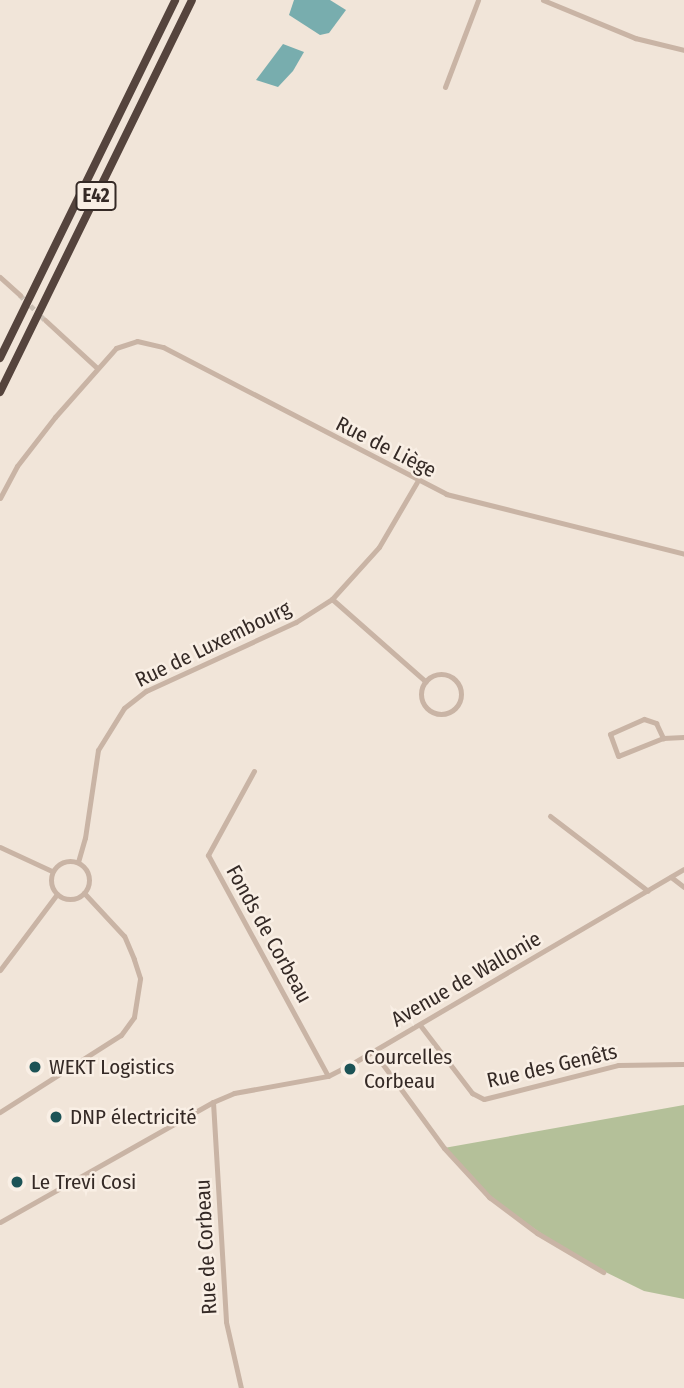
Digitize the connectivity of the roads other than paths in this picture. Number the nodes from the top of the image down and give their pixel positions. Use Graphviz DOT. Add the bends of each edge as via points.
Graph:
graph roads {
  1 [pos="175,0"];
  2 [pos="192,0"];
  3 [pos="478,0"];
  4 [pos="542,0"];
  5 [pos="684,50"];
  6 [pos="445,87"];
  7 [pos="0,277"];
  8 [pos="20,295"];
  9 [pos="45,320"];
  10 [pos="0,358"];
  11 [pos="97,368"];
  12 [pos="0,392"];
  13 [pos="417,482"];
  14 [pos="0,498"];
  15 [pos="684,554"];
  16 [pos="331,599"];
  17 [pos="426,682"];
  18 [pos="684,737"];
  19 [pos="663,738"];
  20 [pos="254,771"];
  21 [pos="550,816"];
  22 [pos="0,847"];
  23 [pos="78,862"];
  24 [pos="684,869"];
  25 [pos="52,871"];
  26 [pos="671,877"];
  27 [pos="684,887"];
  28 [pos="648,891"];
  29 [pos="84,893"];
  30 [pos="57,894"];
  31 [pos="0,970"];
  32 [pos="421,1025"];
  33 [pos="373,1051"];
  34 [pos="684,1064"];
  35 [pos="328,1076"];
  36 [pos="213,1102"];
  37 [pos="0,1112"];
  38 [pos="0,1222"];
  39 [pos="603,1272"];
  40 [pos="241,1388"];
  1 -- 10 [label="highway, E42"];
  2 -- 12 [label="highway, E42"];
  3 -- 6 [label="street"];
  4 -- 5 [label="street" via="635,38"];
  7 -- 8 [label="street"];
  9 -- 11 [label="street"];
  11 -- 13 [label="street, Rue de Liège" via="116,348 137,341 163,347"];
  11 -- 14 [label="street, Rue de Liège" via="17,466"];
  13 -- 15 [label="street, Rue de Liège" via="446,494"];
  13 -- 16 [label="street, Rue de Luxembourg" via="379,547"];
  16 -- 17 [label="street"];
  16 -- 23 [label="street, Rue de Luxembourg" via="296,622 146,691 124,708 98,750"];
  17 -- 17 [label="street" via="425,706 443,714 454,709 461,698 456,681 441,675"];
  18 -- 19 [label="street"];
  19 -- 19 [label="street" via="651,720 610,734 618,755"];
  20 -- 35 [label="street, Fonds de Corbeau" via="208,855"];
  21 -- 28 [label="street"];
  22 -- 25 [label="street"];
  23 -- 25 [label="street" via="60,863"];
  23 -- 29 [label="street" via="89,876"];
  24 -- 26 [label="street, Avenue de Wallonie"];
  25 -- 30 [label="street" via="51,884"];
  26 -- 27 [label="street"];
  26 -- 28 [label="street, Avenue de Wallonie"];
  28 -- 32 [label="street, Avenue de Wallonie"];
  29 -- 30 [label="street" via="68,899"];
  29 -- 37 [label="street" via="124,936 134,960 139,999 134,1017 121,1035"];
  30 -- 31 [label="street"];
  32 -- 33 [label="street, Avenue de Wallonie"];
  32 -- 34 [label="street, Rue des Genêts" via="478,1098 618,1065"];
  33 -- 35 [label="street, Avenue de Wallonie"];
  33 -- 39 [label="street" via="444,1147 489,1197 537,1233"];
  35 -- 36 [label="street, Avenue de Wallonie" via="234,1093"];
  36 -- 38 [label="street, Avenue de Wallonie"];
  36 -- 40 [label="street, Rue de Corbeau" via="226,1322"];
}
